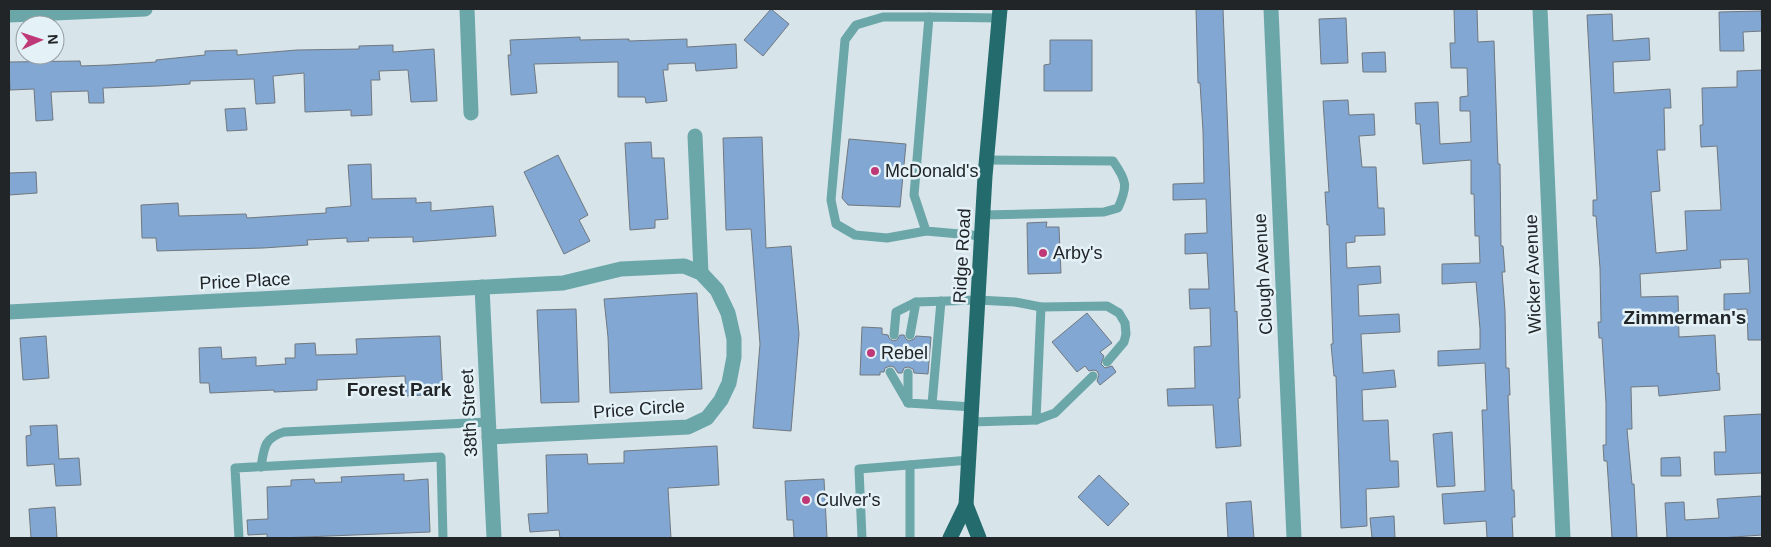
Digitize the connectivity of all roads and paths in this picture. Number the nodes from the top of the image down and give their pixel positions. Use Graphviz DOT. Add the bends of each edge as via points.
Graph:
graph roads {
  1 [pos="145,9"];
  2 [pos="467,9"];
  3 [pos="1270,9"];
  4 [pos="1540,9"];
  5 [pos="999,14"];
  6 [pos="9,16"];
  7 [pos="929,17"];
  8 [pos="470,113"];
  9 [pos="694,136"];
  10 [pos="986,160"];
  11 [pos="983,215"];
  12 [pos="926,231"];
  13 [pos="982,236"];
  14 [pos="701,273"];
  15 [pos="482,287"];
  16 [pos="978,300"];
  17 [pos="941,301"];
  18 [pos="916,302"];
  19 [pos="1042,306"];
  20 [pos="9,312"];
  21 [pos="894,335"];
  22 [pos="910,336"];
  23 [pos="1107,362"];
  24 [pos="890,372"];
  25 [pos="908,373"];
  26 [pos="1093,376"];
  27 [pos="908,403"];
  28 [pos="932,404"];
  29 [pos="972,415"];
  30 [pos="1036,420"];
  31 [pos="489,429"];
  32 [pos="970,460"];
  33 [pos="910,465"];
  34 [pos="261,467"];
  35 [pos="966,505"];
  36 [pos="239,538"];
  37 [pos="443,538"];
  38 [pos="494,538"];
  39 [pos="862,538"];
  40 [pos="910,538"];
  41 [pos="950,538"];
  42 [pos="979,538"];
  43 [pos="1294,538"];
  44 [pos="1563,538"];
  1 -- 6 [label="street"];
  2 -- 8 [label="street"];
  3 -- 43 [label="street, Clough Avenue"];
  4 -- 44 [label="street, Wicker Avenue"];
  5 -- 7 [label="lane"];
  5 -- 10 [label="main road, Ridge Road"];
  7 -- 12 [label="lane" via="914,195"];
  7 -- 12 [label="lane" via="883,17 856,25 844,40 831,200 836,224 855,235 887,238"];
  9 -- 14 [label="street"];
  10 -- 11 [label="main road, Ridge Road"];
  10 -- 11 [label="lane" via="1114,161 1124,176 1125,193 1118,208 1104,212"];
  11 -- 13 [label="main road, Ridge Road"];
  12 -- 13 [label="lane"];
  13 -- 16 [label="main road, Ridge Road"];
  14 -- 15 [label="street" via="684,266 621,269 563,284"];
  14 -- 31 [label="street, Price Circle" via="717,290 728,313 734,338 729,383 707,418 688,427"];
  15 -- 20 [label="street, Price Place"];
  15 -- 31 [label="street, 38th Street"];
  16 -- 17 [label="lane"];
  16 -- 19 [label="lane"];
  16 -- 29 [label="main road, Ridge Road"];
  17 -- 18 [label="lane"];
  17 -- 28 [label="lane"];
  18 -- 21 [label="lane" via="896,312"];
  18 -- 22 [label="lane"];
  19 -- 23 [label="lane" via="1107,306 1119,313 1125,323 1126,334 1124,342"];
  19 -- 30 [label="lane"];
  24 -- 27 [label="lane"];
  25 -- 27 [label="lane"];
  26 -- 30 [label="lane" via="1055,413"];
  27 -- 28 [label="lane"];
  28 -- 29 [label="lane"];
  29 -- 30 [label="lane"];
  29 -- 32 [label="main road, Ridge Road"];
  31 -- 34 [label="lane" via="284,432 268,440"];
  31 -- 38 [label="street, 38th Street"];
  32 -- 33 [label="lane"];
  32 -- 35 [label="main road, Ridge Road"];
  33 -- 39 [label="lane" via="859,469"];
  33 -- 40 [label="lane"];
  34 -- 36 [label="lane" via="235,468"];
  34 -- 37 [label="lane" via="441,457"];
  35 -- 41 [label="main road, Ridge Road"];
  35 -- 42 [label="main road, Ridge Road"];
}
